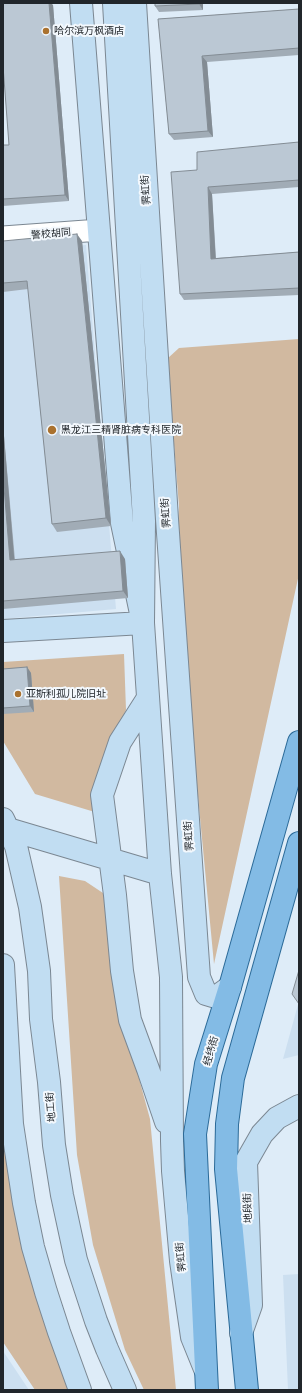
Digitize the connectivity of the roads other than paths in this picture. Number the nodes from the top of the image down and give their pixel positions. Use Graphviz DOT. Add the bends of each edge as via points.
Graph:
graph roads {
  1 [pos="81,3"];
  2 [pos="114,3"];
  3 [pos="134,3"];
  4 [pos="99,231"];
  5 [pos="3,237"];
  6 [pos="143,623"];
  7 [pos="3,631"];
  8 [pos="148,698"];
  9 [pos="299,742"];
  10 [pos="5,824"];
  11 [pos="299,843"];
  12 [pos="110,860"];
  13 [pos="160,874"];
  14 [pos="3,964"];
  15 [pos="230,987"];
  16 [pos="299,1106"];
  17 [pos="172,1141"];
  18 [pos="241,1333"];
  19 [pos="206,1380"];
  20 [pos="80,1390"];
  21 [pos="125,1390"];
  22 [pos="247,1390"];
  1 -- 4 [label="main road, 霁虹街"];
  2 -- 6 [label="main road, 霁虹街" via="144,521"];
  3 -- 15 [label="main road, 霁虹街" via="199,977 206,994 216,997"];
  4 -- 5 [label="street, 警校胡同"];
  4 -- 6 [label="main road, 霁虹街" via="122,523"];
  6 -- 7 [label="main road"];
  6 -- 8 [label="main road, 霁虹街"];
  8 -- 12 [label="main road, 霁虹街" via="120,742 102,795"];
  8 -- 13 [label="main road, 霁虹街"];
  9 -- 15 [label="main road, 经纬街"];
  10 -- 12 [label="main road"];
  10 -- 21 [label="main road, 地工街" via="16,846 30,907 54,1145 62,1195 76,1260 106,1349"];
  11 -- 18 [label="main road" via="233,1078 227,1124 226,1169"];
  12 -- 13 [label="main road"];
  12 -- 17 [label="main road, 霁虹街" via="130,1020"];
  13 -- 17 [label="main road, 霁虹街" via="171,977"];
  14 -- 20 [label="main road" via="12,1124 24,1203 46,1292"];
  15 -- 19 [label="main road, 经纬街" via="206,1064 195,1134"];
  16 -- 18 [label="main road, 地段街" via="277,1118 262,1134 246,1162 251,1305"];
  17 -- 19 [label="main road, 霁虹街" via="186,1299 192,1337"];
  18 -- 22 [label="main road"];
}
